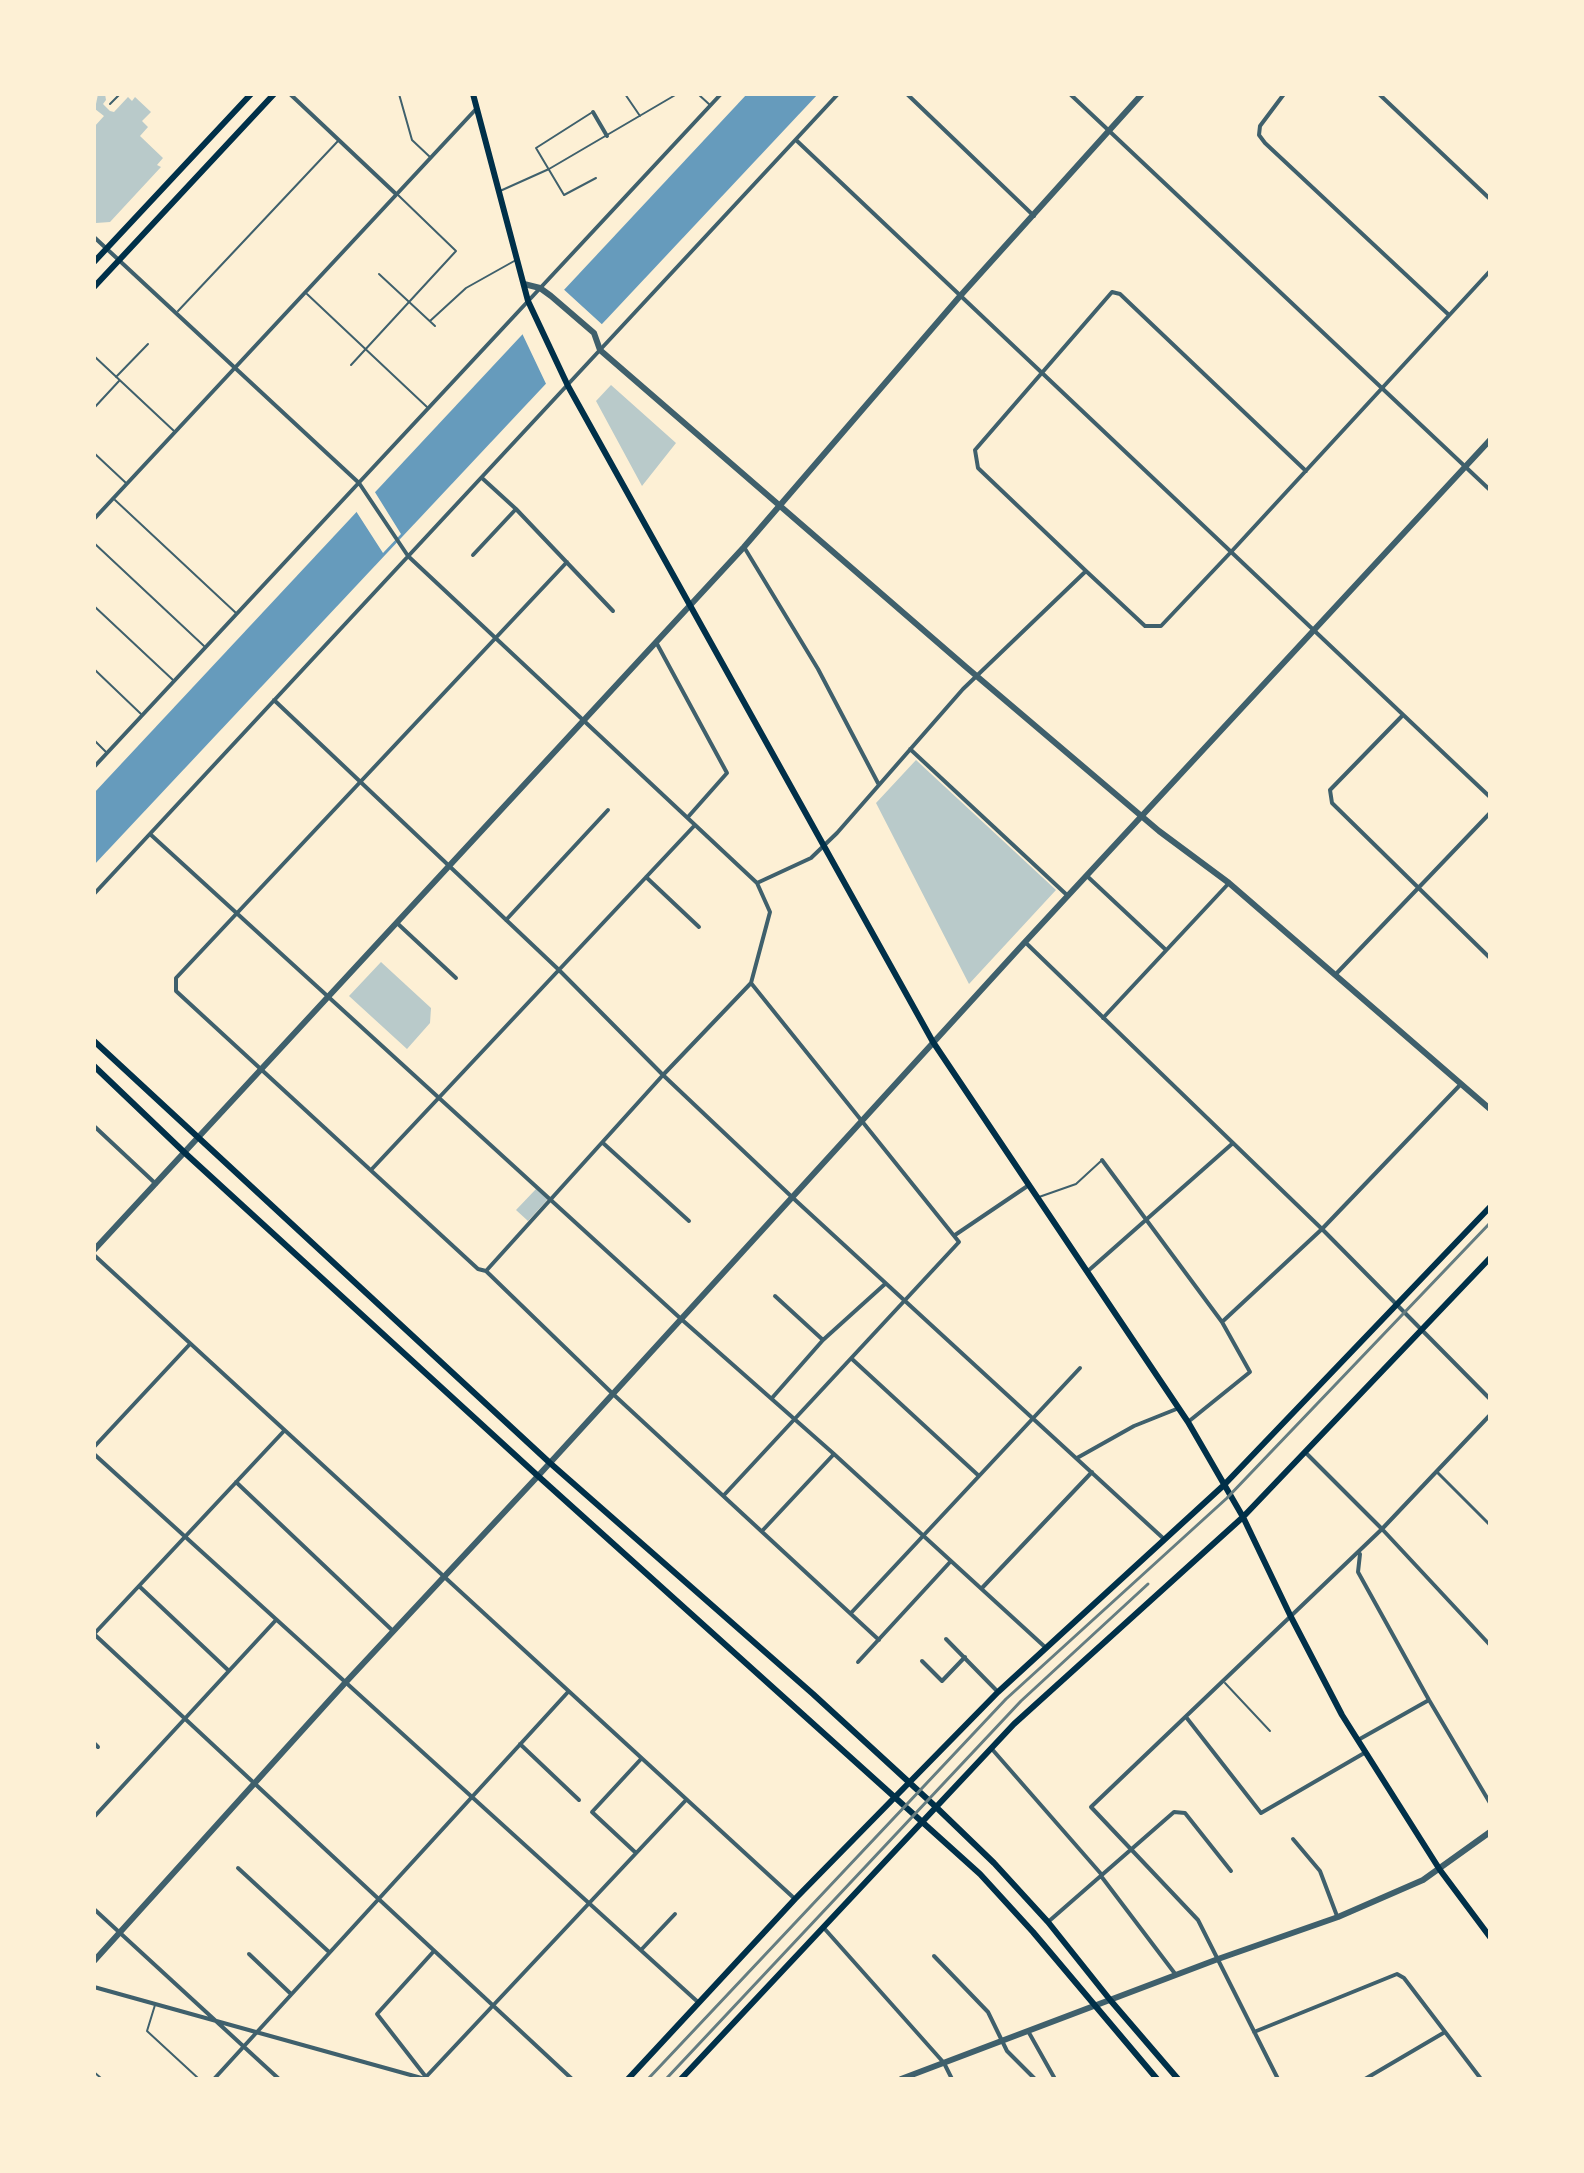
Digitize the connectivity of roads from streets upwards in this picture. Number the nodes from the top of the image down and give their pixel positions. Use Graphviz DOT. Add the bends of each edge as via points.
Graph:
graph roads {
  1 [pos="251,94"];
  2 [pos="274,94"];
  3 [pos="290,94"];
  4 [pos="473,94"];
  5 [pos="721,94"];
  6 [pos="838,94"];
  7 [pos="907,94"];
  8 [pos="1070,94"];
  9 [pos="1142,94"];
  10 [pos="1284,94"];
  11 [pos="1379,94"];
  12 [pos="477,108"];
  13 [pos="593,112"];
  14 [pos="1110,131"];
  15 [pos="607,136"];
  16 [pos="796,140"];
  17 [pos="397,194"];
  18 [pos="1490,199"];
  19 [pos="1034,216"];
  20 [pos="94,237"];
  21 [pos="106,248"];
  22 [pos="119,260"];
  23 [pos="94,262"];
  24 [pos="1490,271"];
  25 [pos="524,284"];
  26 [pos="94,287"];
  27 [pos="540,288"];
  28 [pos="961,295"];
  29 [pos="528,301"];
  30 [pos="1449,315"];
  31 [pos="600,350"];
  32 [pos="234,369"];
  33 [pos="1041,372"];
  34 [pos="568,386"];
  35 [pos="1382,388"];
  36 [pos="1490,440"];
  37 [pos="1465,467"];
  38 [pos="1306,471"];
  39 [pos="482,478"];
  40 [pos="359,483"];
  41 [pos="1490,490"];
  42 [pos="780,505"];
  43 [pos="516,509"];
  44 [pos="94,519"];
  45 [pos="744,547"];
  46 [pos="1231,552"];
  47 [pos="473,555"];
  48 [pos="408,556"];
  49 [pos="567,562"];
  50 [pos="1086,571"];
  51 [pos="689,606"];
  52 [pos="613,611"];
  53 [pos="1314,631"];
  54 [pos="495,638"];
  55 [pos="656,642"];
  56 [pos="977,676"];
  57 [pos="274,700"];
  58 [pos="1402,715"];
  59 [pos="584,721"];
  60 [pos="910,749"];
  61 [pos="94,767"];
  62 [pos="360,782"];
  63 [pos="879,785"];
  64 [pos="1490,797"];
  65 [pos="608,810"];
  66 [pos="1490,813"];
  67 [pos="1142,816"];
  68 [pos="688,817"];
  69 [pos="695,824"];
  70 [pos="150,834"];
  71 [pos="824,845"];
  72 [pos="449,866"];
  73 [pos="1087,876"];
  74 [pos="646,877"];
  75 [pos="757,883"];
  76 [pos="1229,883"];
  77 [pos="1420,887"];
  78 [pos="94,894"];
  79 [pos="1068,896"];
  80 [pos="236,913"];
  81 [pos="506,920"];
  82 [pos="397,923"];
  83 [pos="699,927"];
  84 [pos="1025,942"];
  85 [pos="1166,950"];
  86 [pos="1490,958"];
  87 [pos="559,970"];
  88 [pos="1335,975"];
  89 [pos="456,978"];
  90 [pos="751,983"];
  91 [pos="328,998"];
  92 [pos="1103,1018"];
  93 [pos="94,1041"];
  94 [pos="933,1042"];
  95 [pos="94,1066"];
  96 [pos="262,1070"];
  97 [pos="663,1075"];
  98 [pos="1461,1084"];
  99 [pos="439,1097"];
  100 [pos="1490,1109"];
  101 [pos="862,1122"];
  102 [pos="94,1126"];
  103 [pos="198,1139"];
  104 [pos="603,1143"];
  105 [pos="1233,1143"];
  106 [pos="185,1153"];
  107 [pos="1102,1160"];
  108 [pos="371,1170"];
  109 [pos="156,1184"];
  110 [pos="1029,1185"];
  111 [pos="793,1198"];
  112 [pos="549,1200"];
  113 [pos="1490,1207"];
  114 [pos="1147,1217"];
  115 [pos="689,1221"];
  116 [pos="1322,1229"];
  117 [pos="955,1235"];
  118 [pos="94,1253"];
  119 [pos="1490,1258"];
  120 [pos="486,1271"];
  121 [pos="1088,1271"];
  122 [pos="885,1283"];
  123 [pos="775,1296"];
  124 [pos="904,1301"];
  125 [pos="1397,1304"];
  126 [pos="680,1318"];
  127 [pos="1222,1322"];
  128 [pos="1422,1329"];
  129 [pos="823,1340"];
  130 [pos="190,1344"];
  131 [pos="852,1359"];
  132 [pos="1080,1368"];
  133 [pos="613,1394"];
  134 [pos="772,1398"];
  135 [pos="1490,1399"];
  136 [pos="1179,1408"];
  137 [pos="1490,1415"];
  138 [pos="1034,1417"];
  139 [pos="794,1419"];
  140 [pos="1188,1422"];
  141 [pos="284,1431"];
  142 [pos="94,1447"];
  143 [pos="1305,1452"];
  144 [pos="94,1454"];
  145 [pos="834,1454"];
  146 [pos="1077,1458"];
  147 [pos="550,1463"];
  148 [pos="1092,1472"];
  149 [pos="1437,1472"];
  150 [pos="538,1476"];
  151 [pos="979,1476"];
  152 [pos="236,1482"];
  153 [pos="1224,1485"];
  154 [pos="725,1494"];
  155 [pos="1243,1517"];
  156 [pos="1490,1525"];
  157 [pos="1382,1529"];
  158 [pos="763,1530"];
  159 [pos="924,1536"];
  160 [pos="185,1537"];
  161 [pos="1164,1539"];
  162 [pos="951,1561"];
  163 [pos="443,1577"];
  164 [pos="139,1586"];
  165 [pos="982,1588"];
  166 [pos="851,1613"];
  167 [pos="1291,1617"];
  168 [pos="276,1620"];
  169 [pos="393,1631"];
  170 [pos="94,1634"];
  171 [pos="946,1639"];
  172 [pos="879,1640"];
  173 [pos="1490,1645"];
  174 [pos="1045,1647"];
  175 [pos="965,1657"];
  176 [pos="922,1661"];
  177 [pos="858,1662"];
  178 [pos="229,1671"];
  179 [pos="345,1683"];
  180 [pos="568,1692"];
  181 [pos="998,1692"];
  182 [pos="1429,1700"];
  183 [pos="1186,1717"];
  184 [pos="185,1719"];
  185 [pos="1358,1740"];
  186 [pos="520,1744"];
  187 [pos="991,1748"];
  188 [pos="1366,1752"];
  189 [pos="641,1759"];
  190 [pos="255,1783"];
  191 [pos="909,1783"];
  192 [pos="472,1797"];
  193 [pos="895,1797"];
  194 [pos="579,1800"];
  195 [pos="686,1800"];
  196 [pos="1490,1803"];
  197 [pos="936,1807"];
  198 [pos="94,1817"];
  199 [pos="922,1822"];
  200 [pos="1490,1832"];
  201 [pos="1293,1839"];
  202 [pos="1132,1850"];
  203 [pos="636,1853"];
  204 [pos="238,1868"];
  205 [pos="1440,1870"];
  206 [pos="1231,1871"];
  207 [pos="1102,1876"];
  208 [pos="378,1898"];
  209 [pos="795,1899"];
  210 [pos="589,1903"];
  211 [pos="94,1909"];
  212 [pos="675,1914"];
  213 [pos="1338,1917"];
  214 [pos="1048,1922"];
  215 [pos="823,1927"];
  216 [pos="120,1933"];
  217 [pos="1490,1937"];
  218 [pos="641,1950"];
  219 [pos="434,1951"];
  220 [pos="329,1952"];
  221 [pos="249,1954"];
  222 [pos="934,1956"];
  223 [pos="1218,1959"];
  224 [pos="94,1961"];
  225 [pos="1176,1975"];
  226 [pos="94,1987"];
  227 [pos="291,1994"];
  228 [pos="1111,2001"];
  229 [pos="699,2003"];
  230 [pos="1094,2005"];
  231 [pos="493,2006"];
  232 [pos="218,2022"];
  233 [pos="1028,2031"];
  234 [pos="257,2032"];
  235 [pos="1254,2032"];
  236 [pos="1445,2032"];
  237 [pos="1003,2041"];
  238 [pos="243,2046"];
  239 [pos="944,2063"];
  240 [pos="425,2078"];
  241 [pos="214,2079"];
  242 [pos="279,2079"];
  243 [pos="572,2079"];
  244 [pos="628,2079"];
  245 [pos="681,2079"];
  246 [pos="901,2079"];
  247 [pos="952,2079"];
  248 [pos="1035,2079"];
  249 [pos="1055,2079"];
  250 [pos="1157,2079"];
  251 [pos="1178,2079"];
  252 [pos="1278,2079"];
  253 [pos="1365,2079"];
  254 [pos="1481,2079"];
  1 -- 21 [label="main road"];
  2 -- 22 [label="main road"];
  3 -- 17 [label="street"];
  4 -- 12 [label="main road"];
  5 -- 27 [label="street"];
  6 -- 16 [label="street"];
  7 -- 19 [label="street"];
  8 -- 14 [label="street"];
  9 -- 14 [label="street"];
  10 -- 30 [label="street" via="1259,135"];
  11 -- 18 [label="street"];
  12 -- 17 [label="street"];
  12 -- 25 [label="main road"];
  13 -- 15 [label="street"];
  14 -- 19 [label="street"];
  14 -- 35 [label="street"];
  16 -- 28 [label="street"];
  16 -- 31 [label="street"];
  17 -- 32 [label="street"];
  19 -- 28 [label="street"];
  20 -- 21 [label="street"];
  21 -- 22 [label="street"];
  21 -- 23 [label="main road"];
  22 -- 26 [label="main road"];
  22 -- 32 [label="street"];
  24 -- 30 [label="street"];
  25 -- 27 [label="street"];
  25 -- 29 [label="main road"];
  27 -- 29 [label="street"];
  27 -- 31 [label="street" via="594,333"];
  28 -- 33 [label="street"];
  28 -- 42 [label="street"];
  29 -- 34 [label="main road"];
  29 -- 40 [label="street"];
  30 -- 35 [label="street"];
  31 -- 34 [label="street"];
  31 -- 42 [label="street"];
  32 -- 40 [label="street"];
  32 -- 44 [label="street"];
  33 -- 38 [label="street" via="1112,292 1120,294"];
  33 -- 46 [label="street"];
  33 -- 50 [label="street" via="975,450 974,459"];
  34 -- 39 [label="street"];
  34 -- 51 [label="main road"];
  35 -- 37 [label="street"];
  35 -- 38 [label="street"];
  36 -- 37 [label="street"];
  37 -- 41 [label="street"];
  37 -- 53 [label="street"];
  38 -- 46 [label="street"];
  39 -- 43 [label="street"];
  39 -- 48 [label="street"];
  40 -- 48 [label="street"];
  40 -- 61 [label="street"];
  42 -- 45 [label="street"];
  42 -- 56 [label="street"];
  43 -- 47 [label="street"];
  43 -- 49 [label="street"];
  45 -- 51 [label="street"];
  45 -- 63 [label="street" via="818,669"];
  46 -- 50 [label="street" via="1161,626 1152,628"];
  46 -- 53 [label="street"];
  48 -- 54 [label="street"];
  48 -- 57 [label="street"];
  49 -- 52 [label="street"];
  49 -- 54 [label="street"];
  50 -- 56 [label="street"];
  51 -- 55 [label="street"];
  51 -- 71 [label="main road"];
  53 -- 58 [label="street"];
  53 -- 67 [label="street"];
  54 -- 59 [label="street"];
  54 -- 62 [label="street"];
  55 -- 59 [label="street"];
  55 -- 68 [label="street" via="727,773"];
  56 -- 60 [label="street"];
  56 -- 67 [label="street"];
  57 -- 62 [label="street"];
  57 -- 70 [label="street"];
  58 -- 64 [label="street"];
  58 -- 77 [label="street" via="1330,790 1332,803"];
  59 -- 68 [label="street"];
  59 -- 72 [label="street"];
  60 -- 63 [label="street"];
  60 -- 79 [label="street"];
  62 -- 72 [label="street"];
  62 -- 80 [label="street"];
  63 -- 71 [label="street"];
  65 -- 81 [label="street"];
  66 -- 77 [label="street"];
  67 -- 73 [label="street"];
  67 -- 76 [label="street"];
  68 -- 69 [label="street"];
  69 -- 74 [label="street"];
  69 -- 75 [label="street"];
  70 -- 78 [label="street"];
  70 -- 80 [label="street"];
  71 -- 75 [label="street" via="811,858"];
  71 -- 94 [label="main road"];
  72 -- 81 [label="street"];
  72 -- 82 [label="street"];
  73 -- 79 [label="street"];
  73 -- 85 [label="street"];
  74 -- 83 [label="street"];
  74 -- 87 [label="street"];
  75 -- 90 [label="street" via="770,912"];
  76 -- 85 [label="street"];
  76 -- 88 [label="street"];
  77 -- 86 [label="street"];
  77 -- 88 [label="street"];
  79 -- 84 [label="street"];
  80 -- 91 [label="street"];
  80 -- 96 [label="street" via="176,978 176,991"];
  81 -- 87 [label="street"];
  82 -- 89 [label="street"];
  82 -- 91 [label="street"];
  84 -- 92 [label="street"];
  84 -- 94 [label="street"];
  85 -- 92 [label="street"];
  87 -- 97 [label="street"];
  87 -- 99 [label="street"];
  88 -- 98 [label="street"];
  90 -- 97 [label="street"];
  90 -- 101 [label="street"];
  91 -- 96 [label="street"];
  91 -- 99 [label="street"];
  92 -- 105 [label="street"];
  93 -- 103 [label="main road"];
  94 -- 101 [label="street"];
  94 -- 110 [label="main road"];
  95 -- 106 [label="main road"];
  96 -- 103 [label="street"];
  96 -- 108 [label="street"];
  97 -- 104 [label="street"];
  97 -- 111 [label="street"];
  98 -- 100 [label="street"];
  98 -- 116 [label="street"];
  99 -- 108 [label="street"];
  99 -- 112 [label="street"];
  101 -- 111 [label="street"];
  101 -- 117 [label="street"];
  102 -- 109 [label="street"];
  103 -- 106 [label="street"];
  103 -- 147 [label="main road"];
  104 -- 112 [label="street"];
  104 -- 115 [label="street"];
  105 -- 114 [label="street"];
  105 -- 116 [label="street"];
  106 -- 109 [label="street"];
  106 -- 150 [label="main road"];
  107 -- 114 [label="street"];
  108 -- 120 [label="street"];
  109 -- 118 [label="street"];
  110 -- 117 [label="street"];
  110 -- 121 [label="main road"];
  111 -- 122 [label="street"];
  111 -- 126 [label="street"];
  112 -- 120 [label="street"];
  112 -- 126 [label="street"];
  113 -- 125 [label="main road"];
  114 -- 121 [label="street"];
  114 -- 127 [label="street"];
  116 -- 125 [label="street"];
  116 -- 127 [label="street"];
  117 -- 124 [label="street" via="959,1242"];
  118 -- 130 [label="street"];
  119 -- 128 [label="main road"];
  120 -- 133 [label="street"];
  121 -- 136 [label="main road"];
  122 -- 124 [label="street"];
  122 -- 129 [label="street"];
  123 -- 129 [label="street"];
  124 -- 131 [label="street"];
  124 -- 138 [label="street"];
  125 -- 128 [label="street"];
  125 -- 153 [label="main road"];
  126 -- 133 [label="street"];
  126 -- 134 [label="street"];
  127 -- 140 [label="street" via="1250,1372"];
  128 -- 135 [label="street"];
  128 -- 143 [label="main road"];
  129 -- 134 [label="street"];
  130 -- 141 [label="street"];
  130 -- 142 [label="street"];
  131 -- 139 [label="street"];
  131 -- 151 [label="street"];
  132 -- 138 [label="street"];
  133 -- 147 [label="street"];
  133 -- 154 [label="street"];
  134 -- 139 [label="street"];
  136 -- 140 [label="main road"];
  136 -- 146 [label="street"];
  137 -- 149 [label="street"];
  138 -- 146 [label="street"];
  138 -- 151 [label="street"];
  139 -- 145 [label="street"];
  139 -- 154 [label="street"];
  140 -- 153 [label="main road"];
  141 -- 152 [label="street"];
  141 -- 163 [label="street"];
  143 -- 155 [label="main road"];
  143 -- 157 [label="street"];
  144 -- 160 [label="street"];
  145 -- 158 [label="street"];
  145 -- 159 [label="street"];
  146 -- 148 [label="street"];
  147 -- 150 [label="street"];
  147 -- 191 [label="main road"];
  148 -- 161 [label="street"];
  148 -- 165 [label="street"];
  149 -- 156 [label="street"];
  149 -- 157 [label="street"];
  150 -- 163 [label="street"];
  150 -- 193 [label="main road"];
  151 -- 159 [label="street"];
  152 -- 160 [label="street"];
  152 -- 169 [label="street"];
  153 -- 155 [label="main road"];
  153 -- 161 [label="main road"];
  154 -- 158 [label="street"];
  155 -- 167 [label="main road"];
  155 -- 187 [label="main road"];
  157 -- 167 [label="street"];
  157 -- 173 [label="street"];
  157 -- 182 [label="street" via="1358,1556 1358,1572"];
  158 -- 166 [label="street"];
  159 -- 162 [label="street"];
  159 -- 166 [label="street"];
  160 -- 164 [label="street"];
  160 -- 168 [label="street"];
  161 -- 174 [label="main road"];
  162 -- 165 [label="street"];
  162 -- 172 [label="street"];
  163 -- 169 [label="street"];
  163 -- 180 [label="street"];
  164 -- 170 [label="street"];
  164 -- 178 [label="street"];
  165 -- 174 [label="street"];
  166 -- 172 [label="street"];
  167 -- 183 [label="street"];
  167 -- 185 [label="main road"];
  168 -- 178 [label="street"];
  168 -- 179 [label="street"];
  169 -- 179 [label="street"];
  170 -- 184 [label="street"];
  171 -- 175 [label="street"];
  172 -- 177 [label="street"];
  174 -- 181 [label="main road"];
  175 -- 176 [label="street" via="942,1681"];
  175 -- 181 [label="street"];
  178 -- 184 [label="street"];
  179 -- 190 [label="street"];
  179 -- 192 [label="street"];
  180 -- 186 [label="street"];
  180 -- 189 [label="street"];
  181 -- 191 [label="main road"];
  182 -- 185 [label="street"];
  182 -- 196 [label="street"];
  183 -- 188 [label="street" via="1261,1813"];
  183 -- 202 [label="street" via="1091,1807"];
  184 -- 190 [label="street"];
  184 -- 198 [label="street"];
  185 -- 188 [label="main road"];
  186 -- 192 [label="street"];
  186 -- 194 [label="street"];
  187 -- 197 [label="main road"];
  187 -- 207 [label="street"];
  188 -- 205 [label="main road"];
  189 -- 195 [label="street"];
  189 -- 203 [label="street" via="592,1812"];
  190 -- 208 [label="street"];
  190 -- 216 [label="street"];
  191 -- 193 [label="main road"];
  191 -- 197 [label="main road"];
  192 -- 208 [label="street"];
  192 -- 210 [label="street"];
  193 -- 199 [label="main road"];
  193 -- 209 [label="main road"];
  195 -- 203 [label="street"];
  195 -- 209 [label="street"];
  197 -- 199 [label="main road"];
  197 -- 214 [label="main road"];
  199 -- 215 [label="main road"];
  199 -- 230 [label="main road" via="980,1874"];
  200 -- 205 [label="street"];
  201 -- 213 [label="street" via="1320,1871"];
  202 -- 206 [label="street" via="1174,1812 1185,1813"];
  202 -- 207 [label="street"];
  202 -- 223 [label="street" via="1198,1920"];
  203 -- 210 [label="street"];
  204 -- 220 [label="street"];
  205 -- 213 [label="street"];
  205 -- 217 [label="main road"];
  207 -- 214 [label="street"];
  207 -- 225 [label="street"];
  208 -- 219 [label="street"];
  208 -- 220 [label="street"];
  209 -- 229 [label="main road"];
  210 -- 218 [label="street"];
  210 -- 231 [label="street"];
  211 -- 216 [label="street"];
  212 -- 218 [label="street"];
  213 -- 223 [label="street"];
  214 -- 228 [label="main road"];
  215 -- 239 [label="street"];
  215 -- 245 [label="main road"];
  216 -- 224 [label="street"];
  216 -- 232 [label="street"];
  218 -- 229 [label="street"];
  219 -- 231 [label="street"];
  219 -- 240 [label="street" via="377,2014"];
  220 -- 227 [label="street"];
  221 -- 227 [label="street"];
  222 -- 237 [label="street" via="988,2012"];
  223 -- 225 [label="street"];
  223 -- 235 [label="street"];
  225 -- 228 [label="street"];
  226 -- 232 [label="street"];
  227 -- 234 [label="street"];
  228 -- 230 [label="street"];
  228 -- 251 [label="main road"];
  229 -- 244 [label="main road"];
  230 -- 233 [label="street"];
  230 -- 250 [label="main road"];
  231 -- 240 [label="street"];
  231 -- 243 [label="street"];
  232 -- 234 [label="street"];
  232 -- 238 [label="street"];
  233 -- 237 [label="street"];
  233 -- 249 [label="street"];
  234 -- 238 [label="street"];
  234 -- 240 [label="street"];
  235 -- 236 [label="street" via="1397,1974"];
  235 -- 252 [label="street"];
  236 -- 253 [label="street"];
  236 -- 254 [label="street"];
  237 -- 239 [label="street"];
  237 -- 248 [label="street"];
  238 -- 241 [label="street"];
  238 -- 242 [label="street"];
  239 -- 246 [label="street"];
  239 -- 247 [label="street"];
}
